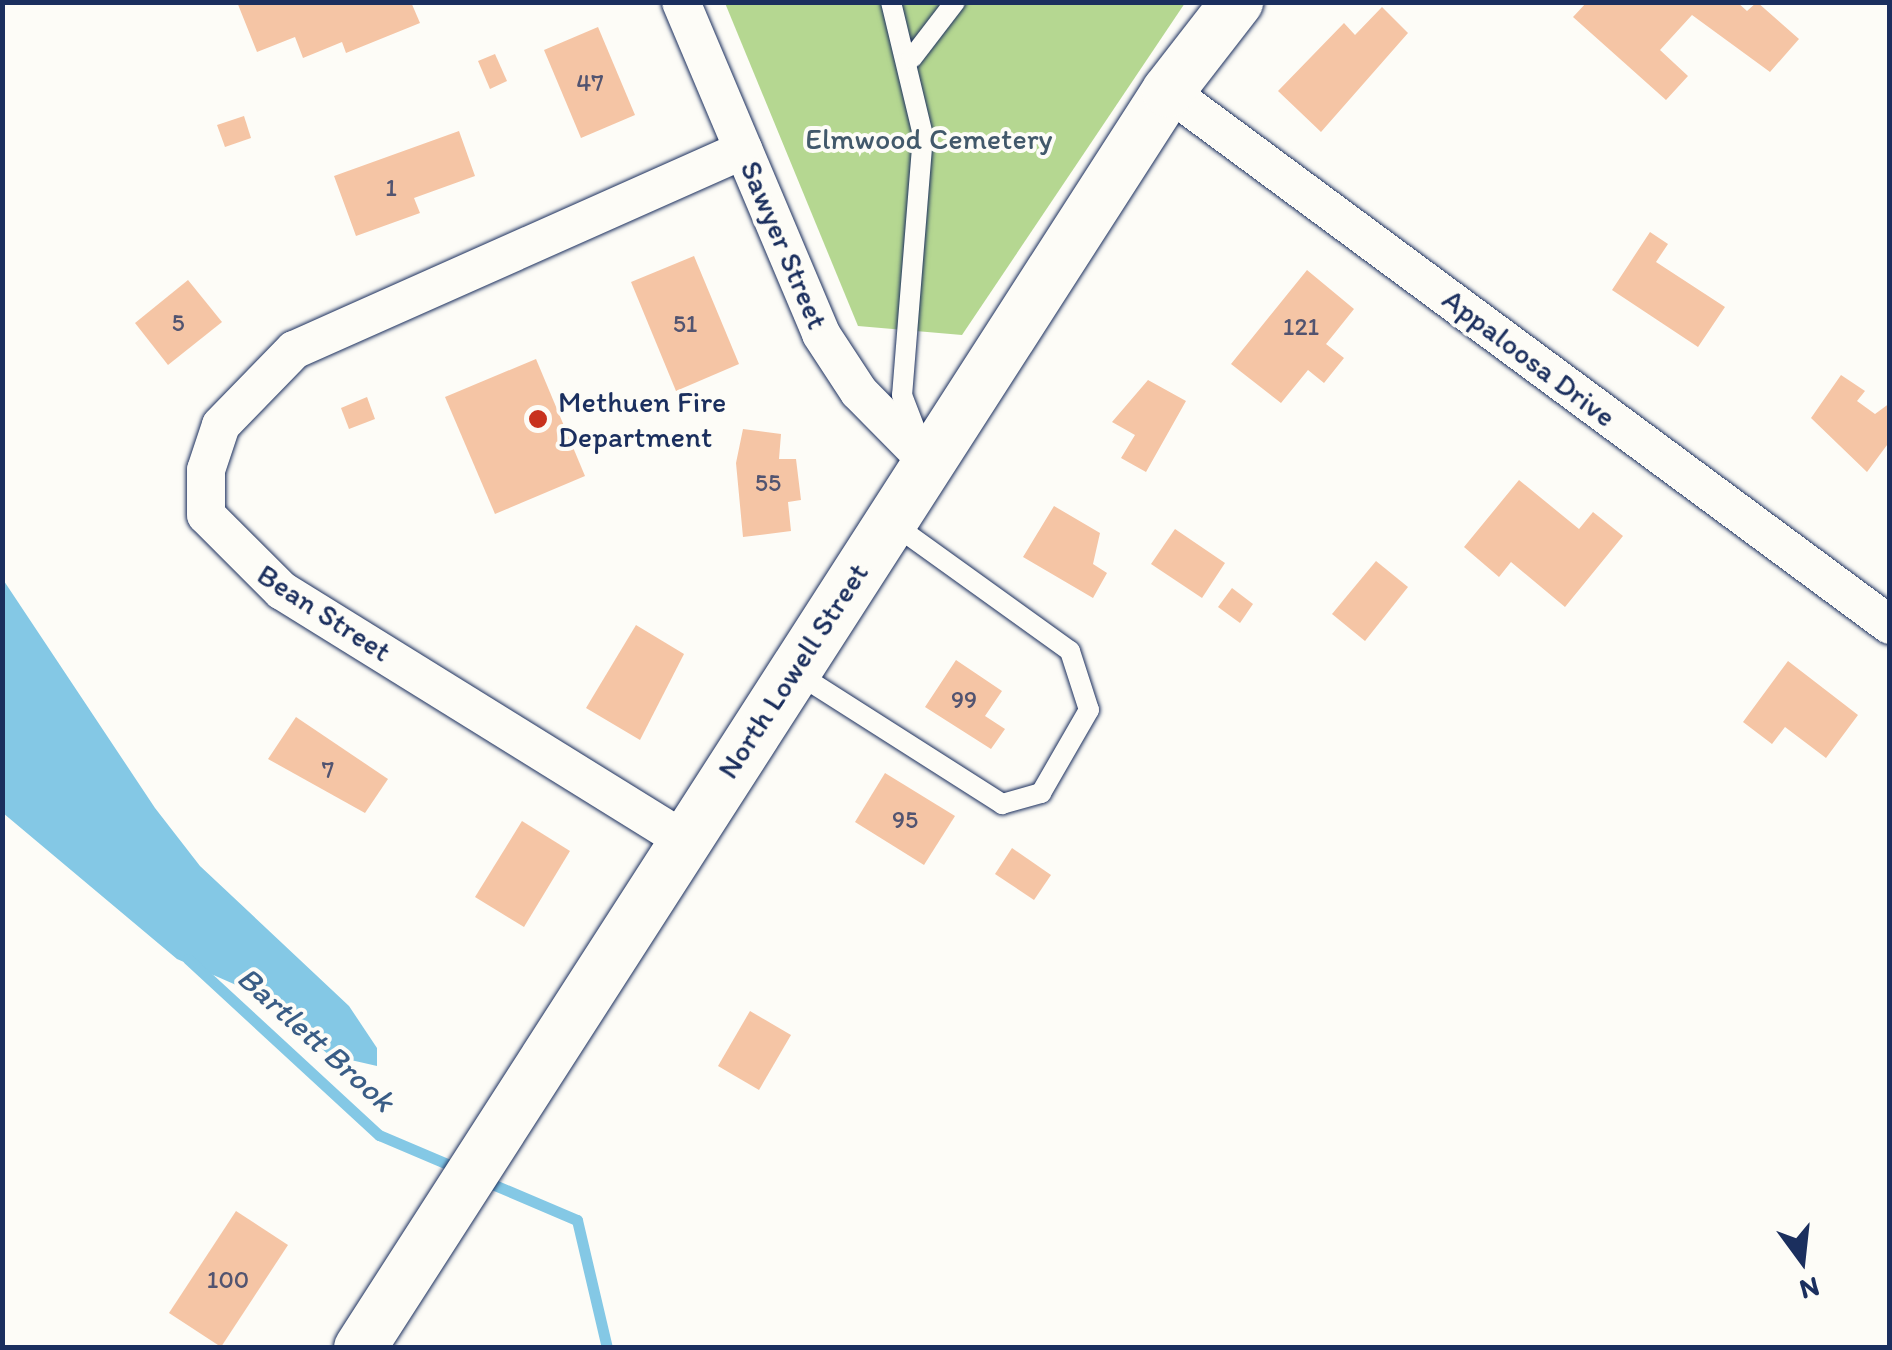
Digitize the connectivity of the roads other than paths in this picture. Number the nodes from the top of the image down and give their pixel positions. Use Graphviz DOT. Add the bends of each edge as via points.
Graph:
graph roads {
  1 [pos="681,2"];
  2 [pos="891,2"];
  3 [pos="956,2"];
  4 [pos="1237,2"];
  5 [pos="912,58"];
  6 [pos="1168,91"];
  7 [pos="744,150"];
  8 [pos="928,462"];
  9 [pos="890,522"];
  10 [pos="1890,625"];
  11 [pos="793,671"];
  12 [pos="684,840"];
  13 [pos="360,1348"];
  1 -- 7 [label="street, Sawyer Street"];
  2 -- 5 [label="lane"];
  3 -- 5 [label="lane"];
  4 -- 6 [label="main road, North Lowell Street"];
  5 -- 8 [label="lane" via="923,135 902,395"];
  6 -- 8 [label="main road, North Lowell Street"];
  6 -- 10 [label="street, Appaloosa Drive"];
  7 -- 8 [label="street, Sawyer Street" via="820,334 858,392"];
  7 -- 12 [label="street, Bean Street" via="294,350 221,425 206,470 206,515 282,592"];
  8 -- 9 [label="main road, North Lowell Street"];
  9 -- 11 [label="main road, North Lowell Street"];
  9 -- 11 [label="lane" via="1070,652 1089,710 1041,793 1002,804"];
  11 -- 12 [label="main road, North Lowell Street"];
  12 -- 13 [label="main road, North Lowell Street"];
}
